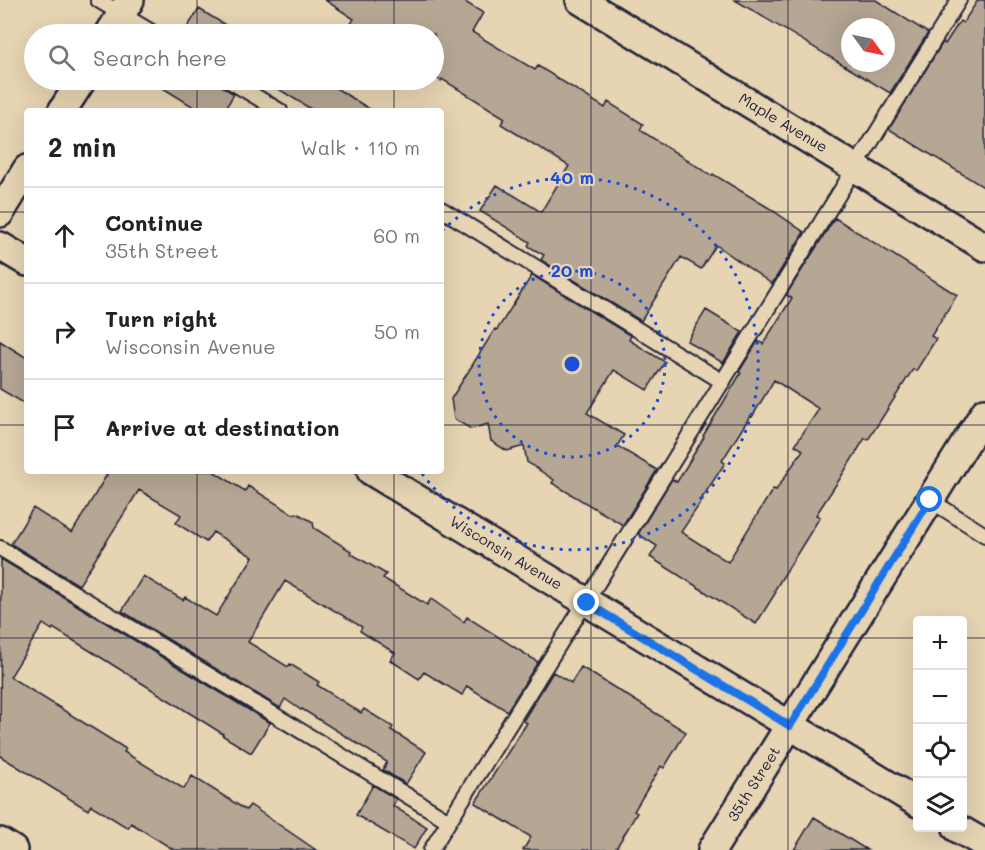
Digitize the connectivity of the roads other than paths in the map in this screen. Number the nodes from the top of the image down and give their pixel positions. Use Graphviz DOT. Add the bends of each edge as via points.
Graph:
graph roads {
  1 [pos="98,0"];
  2 [pos="580,0"];
  3 [pos="959,0"];
  4 [pos="120,16"];
  5 [pos="136,24"];
  6 [pos="76,90"];
  7 [pos="245,90"];
  8 [pos="64,108"];
  9 [pos="275,108"];
  10 [pos="855,166"];
  11 [pos="24,174"];
  12 [pos="444,211"];
  13 [pos="0,213"];
  14 [pos="0,246"];
  15 [pos="985,247"];
  16 [pos="24,260"];
  17 [pos="723,382"];
  18 [pos="985,412"];
  19 [pos="376,474"];
  20 [pos="930,500"];
  21 [pos="985,535"];
  22 [pos="0,548"];
  23 [pos="587,603"];
  24 [pos="790,726"];
  25 [pos="913,800"];
  26 [pos="449,821"];
  27 [pos="964,832"];
  28 [pos="0,842"];
  29 [pos="985,844"];
  30 [pos="13,850"];
  31 [pos="431,850"];
  32 [pos="712,850"];
  1 -- 4 [label="lane"];
  2 -- 10 [label="street, Maple Avenue"];
  3 -- 10 [label="lane"];
  4 -- 5 [label="lane"];
  6 -- 8 [label="street"];
  7 -- 9 [label="lane"];
  10 -- 15 [label="street, Maple Avenue"];
  10 -- 17 [label="lane"];
  11 -- 13 [label="street"];
  12 -- 17 [label="lane"];
  14 -- 16 [label="street"];
  17 -- 23 [label="lane"];
  18 -- 20 [label="street, 35th Street"];
  19 -- 23 [label="street, Wisconsin Avenue"];
  20 -- 21 [label="lane"];
  20 -- 24 [label="street, 35th Street"];
  22 -- 26 [label="lane"];
  23 -- 24 [label="street, Wisconsin Avenue"];
  23 -- 26 [label="lane"];
  24 -- 25 [label="street, Wisconsin Avenue"];
  24 -- 32 [label="street, 35th Street"];
  26 -- 31 [label="lane"];
  27 -- 29 [label="street"];
  28 -- 30 [label="street"];
}
